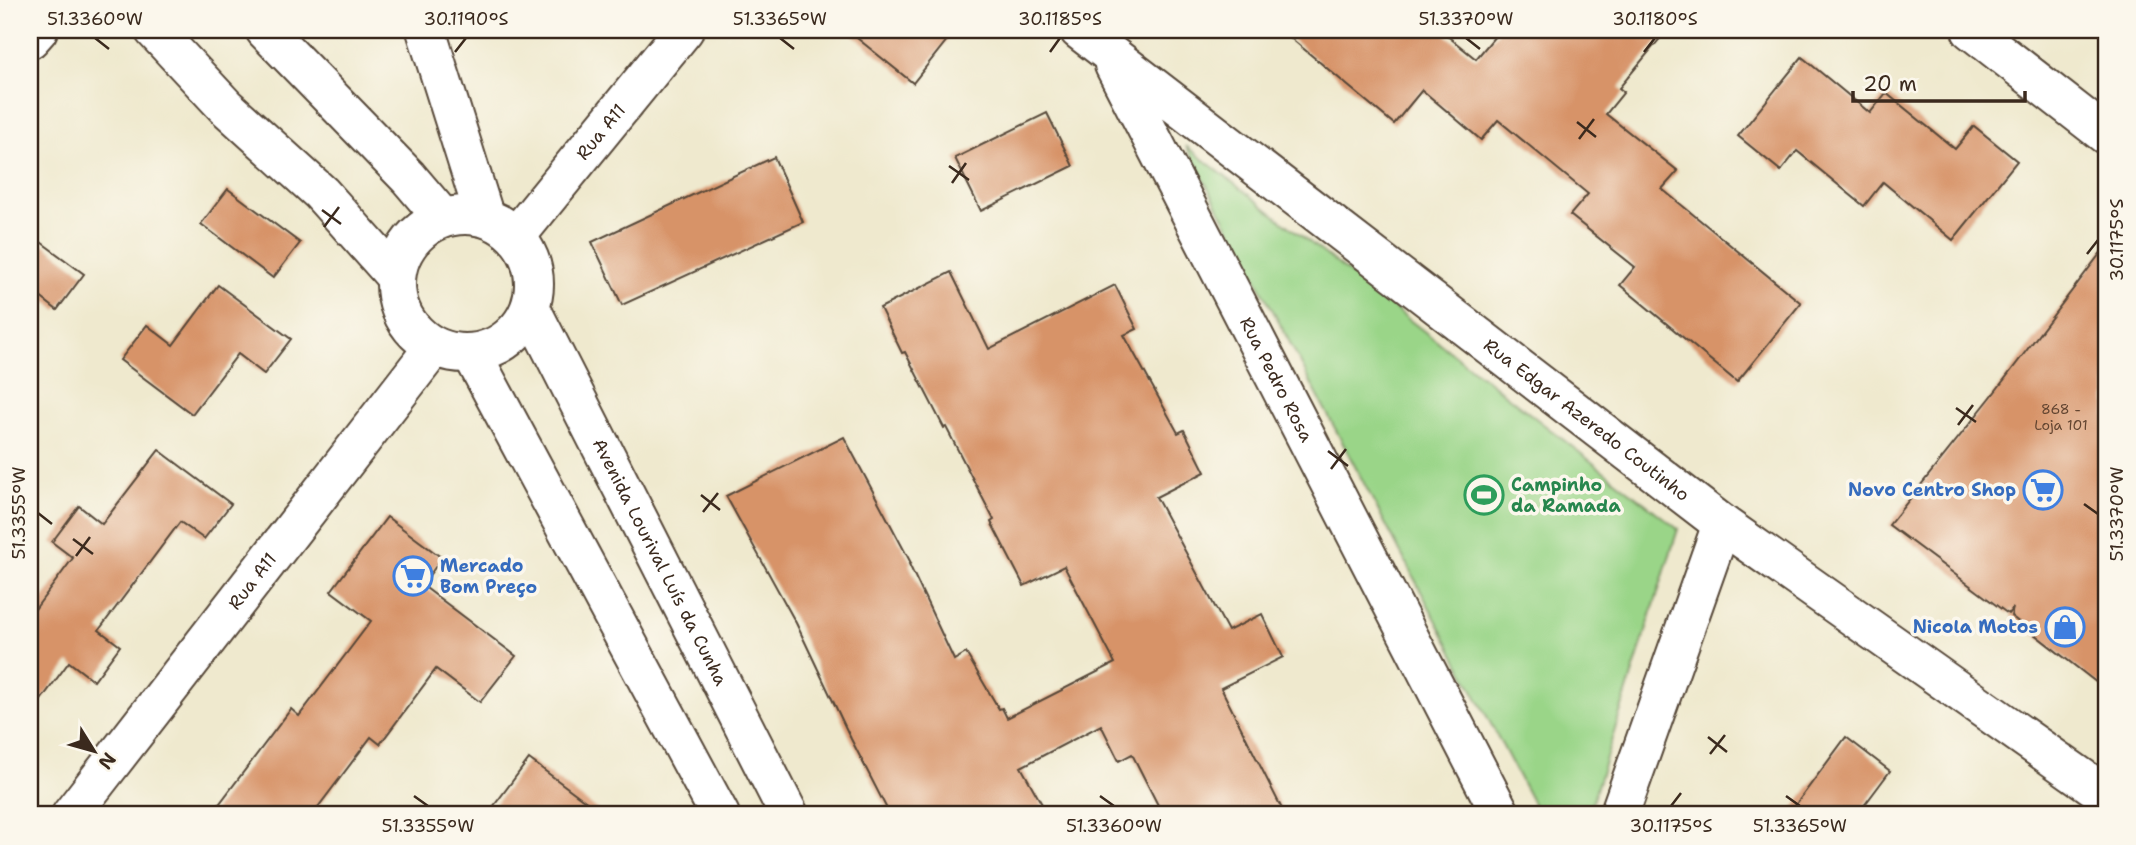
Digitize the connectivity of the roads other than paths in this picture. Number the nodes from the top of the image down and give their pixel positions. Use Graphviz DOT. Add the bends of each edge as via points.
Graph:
graph roads {
  1 [pos="38,30"];
  2 [pos="154,30"];
  3 [pos="265,30"];
  4 [pos="426,30"];
  5 [pos="684,30"];
  6 [pos="1079,30"];
  7 [pos="1971,30"];
  8 [pos="30,39"];
  9 [pos="1108,54"];
  10 [pos="2106,135"];
  11 [pos="484,215"];
  12 [pos="442,217"];
  13 [pos="517,235"];
  14 [pos="395,276"];
  15 [pos="531,309"];
  16 [pos="433,347"];
  17 [pos="472,354"];
  18 [pos="1721,524"];
  19 [pos="2106,795"];
  20 [pos="71,815"];
  21 [pos="720,815"];
  22 [pos="789,815"];
  23 [pos="1501,815"];
  24 [pos="1619,815"];
  1 -- 8 [label="street"];
  2 -- 14 [label="street" via="225,106 321,193"];
  3 -- 12 [label="street"];
  4 -- 11 [label="street"];
  5 -- 13 [label="street, Rua A11"];
  6 -- 9 [label="street, Rua Edgar Azeredo Coutinho"];
  7 -- 10 [label="street"];
  9 -- 18 [label="street, Rua Edgar Azeredo Coutinho"];
  9 -- 23 [label="street, Rua Pedro Rosa"];
  11 -- 12 [label="street"];
  11 -- 13 [label="street"];
  12 -- 14 [label="street" via="410,240"];
  13 -- 15 [label="street" via="534,270"];
  14 -- 16 [label="street" via="398,304 411,329"];
  15 -- 17 [label="street" via="518,331 496,346"];
  15 -- 22 [label="street, Avenida Lourival Luís da Cunha"];
  16 -- 17 [label="street"];
  16 -- 20 [label="street, Rua A11"];
  17 -- 21 [label="street"];
  18 -- 19 [label="street, Rua Edgar Azeredo Coutinho"];
  18 -- 24 [label="street"];
}
